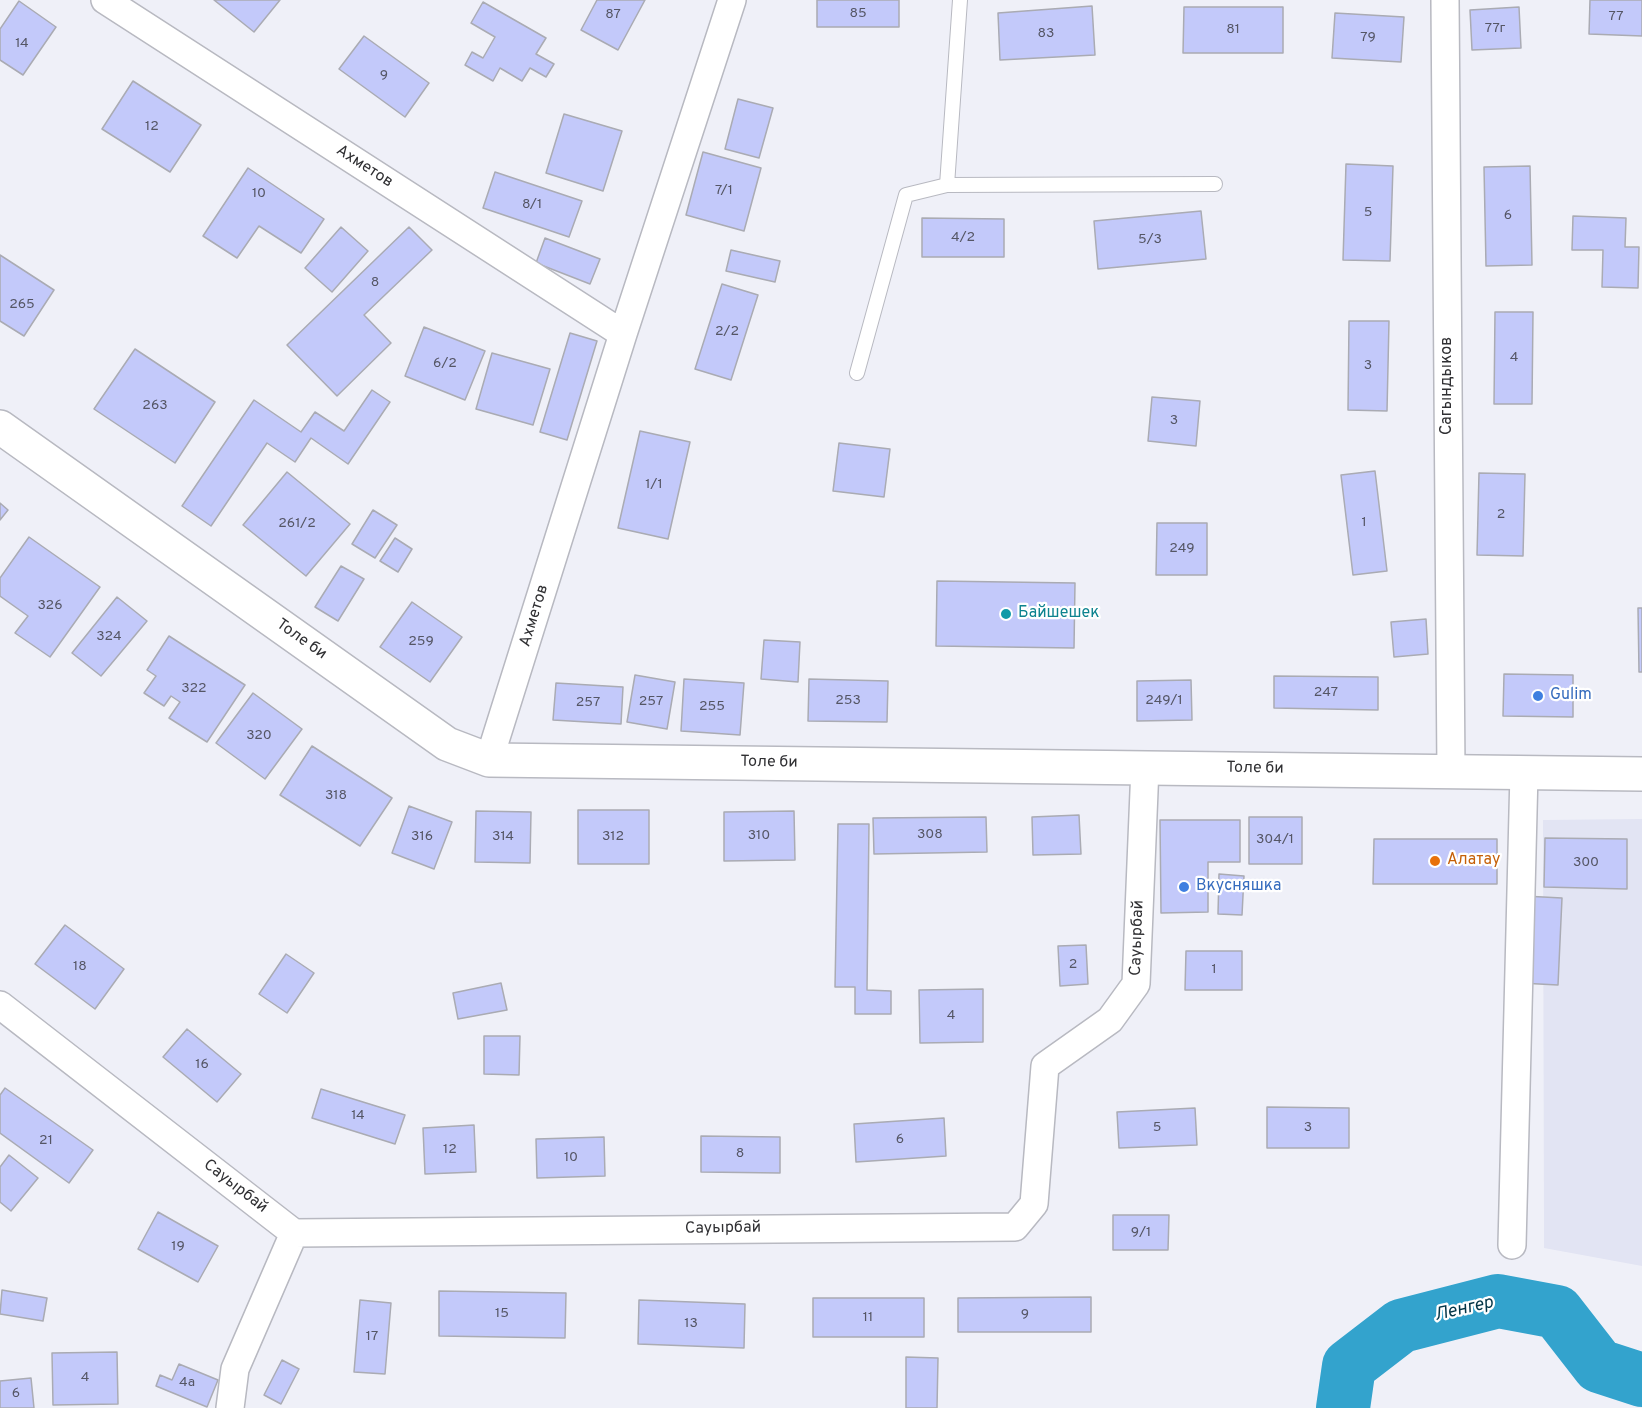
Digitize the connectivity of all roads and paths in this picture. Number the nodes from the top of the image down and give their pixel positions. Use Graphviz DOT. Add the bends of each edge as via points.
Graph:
graph roads {
  1 [pos="105,0"];
  2 [pos="732,0"];
  3 [pos="960,0"];
  4 [pos="1445,0"];
  5 [pos="1215,184"];
  6 [pos="947,185"];
  7 [pos="623,334"];
  8 [pos="857,373"];
  9 [pos="0,427"];
  10 [pos="489,760"];
  11 [pos="1145,767"];
  12 [pos="1451,772"];
  13 [pos="1524,772"];
  14 [pos="1642,774"];
  15 [pos="0,1005"];
  16 [pos="294,1233"];
  17 [pos="1512,1245"];
  18 [pos="230,1408"];
  1 -- 7 [label="street, Ахметов"];
  2 -- 7 [label="street, Ахметов"];
  3 -- 6 [label="lane"];
  4 -- 12 [label="street, Сагындыков"];
  5 -- 6 [label="lane"];
  6 -- 8 [label="lane" via="906,195"];
  7 -- 10 [label="street, Ахметов"];
  9 -- 10 [label="main road, Толе би" via="447,744"];
  10 -- 11 [label="main road, Толе би"];
  11 -- 12 [label="main road, Толе би"];
  11 -- 16 [label="street, Сауырбай" via="1136,984 1110,1020 1045,1066 1034,1204 1015,1227"];
  12 -- 13 [label="main road, Толе би"];
  13 -- 14 [label="main road, Толе би"];
  13 -- 17 [label="street"];
  15 -- 16 [label="street, Сауырбай"];
  16 -- 18 [label="street" via="235,1369"];
}
